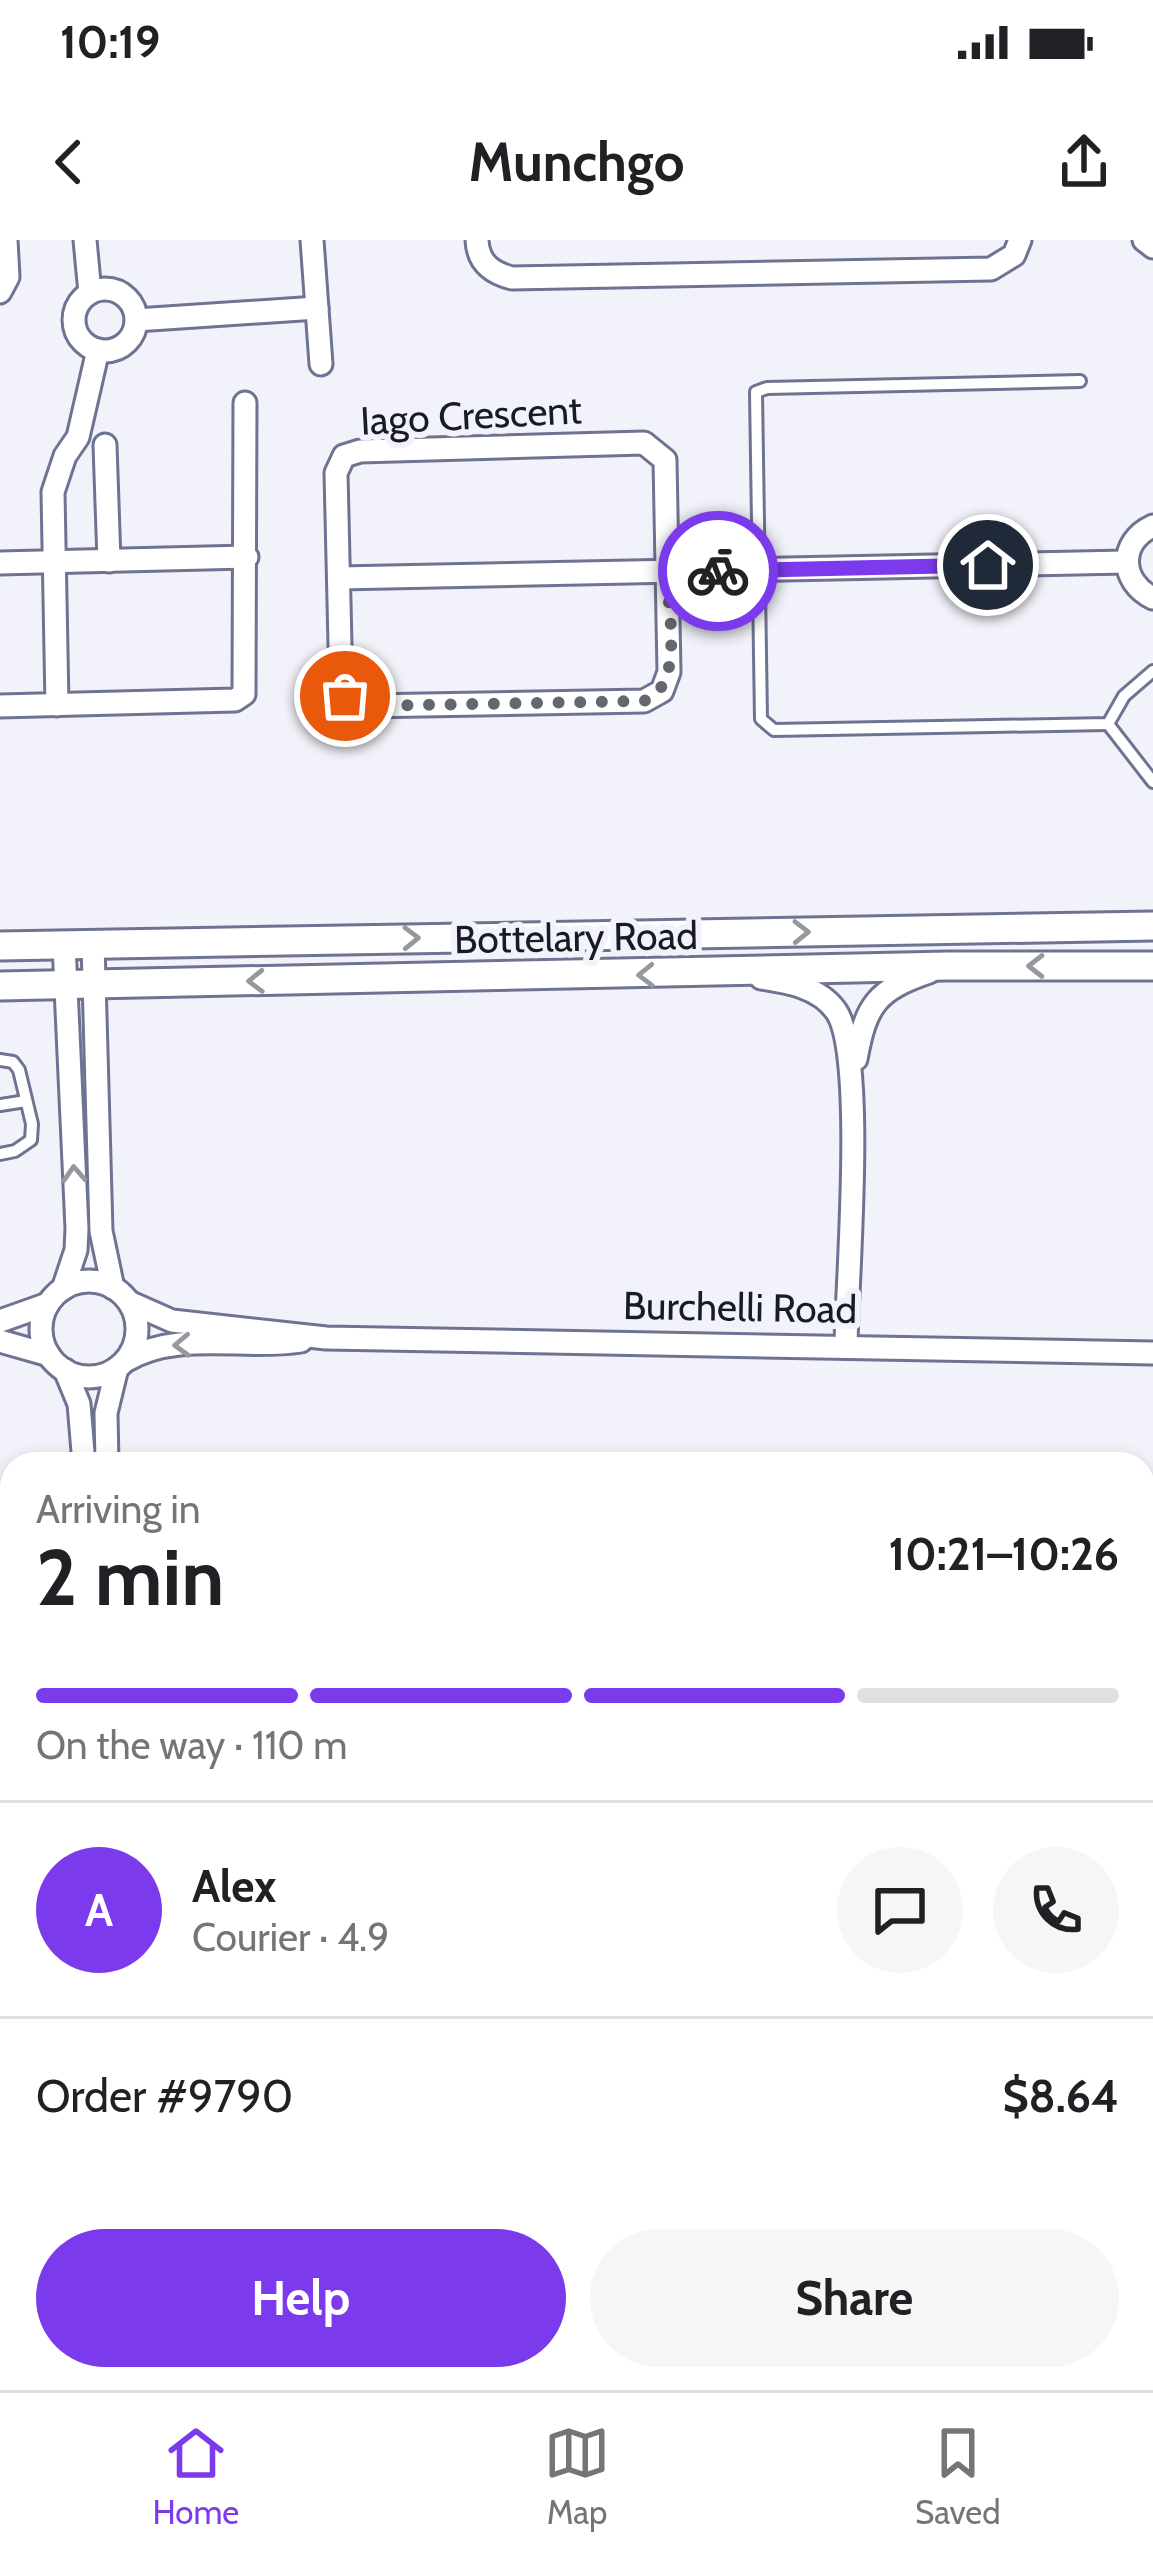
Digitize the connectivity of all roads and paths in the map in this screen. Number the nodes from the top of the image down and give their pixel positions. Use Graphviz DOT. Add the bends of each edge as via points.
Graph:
graph roads {
  1 [pos="6,240"];
  2 [pos="85,240"];
  3 [pos="98,240"];
  4 [pos="312,240"];
  5 [pos="477,240"];
  6 [pos="1020,240"];
  7 [pos="1144,240"];
  8 [pos="1153,247"];
  9 [pos="96,291"];
  10 [pos="0,292"];
  11 [pos="317,308"];
  12 [pos="136,320"];
  13 [pos="98,350"];
  14 [pos="321,364"];
  15 [pos="1080,381"];
  16 [pos="245,403"];
  17 [pos="105,445"];
  18 [pos="1153,526"];
  19 [pos="247,556"];
  20 [pos="53,561"];
  21 [pos="109,561"];
  22 [pos="1126,562"];
  23 [pos="0,563"];
  24 [pos="759,569"];
  25 [pos="667,572"];
  26 [pos="339,578"];
  27 [pos="1153,598"];
  28 [pos="1153,671"];
  29 [pos="57,705"];
  30 [pos="0,706"];
  31 [pos="1108,724"];
  32 [pos="1153,782"];
  33 [pos="1153,926"];
  34 [pos="64,944"];
  35 [pos="93,944"];
  36 [pos="0,946"];
  37 [pos="948,966"];
  38 [pos="1153,966"];
  39 [pos="733,974"];
  40 [pos="95,984"];
  41 [pos="65,985"];
  42 [pos="0,986"];
  43 [pos="0,1060"];
  44 [pos="851,1083"];
  45 [pos="26,1101"];
  46 [pos="0,1105"];
  47 [pos="0,1154"];
  48 [pos="121,1295"];
  49 [pos="56,1297"];
  50 [pos="0,1321"];
  51 [pos="326,1337"];
  52 [pos="0,1341"];
  53 [pos="846,1344"];
  54 [pos="1153,1353"];
  55 [pos="57,1362"];
  56 [pos="120,1365"];
  57 [pos="83,1452"];
  58 [pos="106,1452"];
  1 -- 10 [label="street" via="8,277"];
  2 -- 9 [label="street"];
  3 -- 9 [label="street"];
  4 -- 11 [label="street"];
  5 -- 6 [label="street" via="493,273 512,278 991,269"];
  7 -- 8 [label="street"];
  9 -- 12 [label="street" via="129,301"];
  9 -- 13 [label="street" via="81,300 74,319 80,339"];
  11 -- 12 [label="street"];
  11 -- 14 [label="street"];
  12 -- 13 [label="street" via="128,341"];
  13 -- 20 [label="street" via="78,437 57,474"];
  15 -- 24 [label="lane" via="760,388"];
  16 -- 19 [label="street"];
  17 -- 21 [label="street"];
  18 -- 22 [label="street" via="1135,538"];
  19 -- 21 [label="street"];
  19 -- 29 [label="street" via="241,697"];
  20 -- 21 [label="street"];
  20 -- 23 [label="street"];
  20 -- 29 [label="street"];
  22 -- 24 [label="street"];
  22 -- 27 [label="street" via="1134,584"];
  24 -- 25 [label="street"];
  24 -- 31 [label="lane" via="761,719 773,730"];
  25 -- 26 [label="street"];
  25 -- 26 [label="street, Iago Crescent" via="669,672 655,697 388,706 351,702 341,688"];
  25 -- 26 [label="street, Iago Crescent" via="665,460 644,443 351,452 336,473"];
  28 -- 31 [label="lane"];
  29 -- 30 [label="street"];
  31 -- 32 [label="lane"];
  35 -- 33 [label="main road, Bottelary Road, one-way"];
  34 -- 35 [label="main road, Bottelary Road"];
  34 -- 36 [label="main road, Bottelary Road"];
  34 -- 41 [label="street"];
  35 -- 40 [label="street"];
  38 -- 37 [label="main road, Bottelary Road, one-way"];
  37 -- 39 [label="main road, Bottelary Road"];
  37 -- 44 [label="street" via="892,985 873,1003 861,1023"];
  39 -- 40 [label="main road, Bottelary Road, one-way"];
  39 -- 44 [label="street" via="823,998 844,1027"];
  40 -- 41 [label="main road, Bottelary Road"];
  40 -- 48 [label="street" via="101,1231"];
  41 -- 42 [label="main road, Bottelary Road"];
  49 -- 41 [label="street, one-way" via="77,1229"];
  43 -- 45 [label="lane" via="19,1070"];
  44 -- 53 [label="street"];
  45 -- 46 [label="lane"];
  45 -- 47 [label="lane" via="31,1140"];
  48 -- 49 [label="street" via="82,1282"];
  48 -- 51 [label="street, Burchelli Road" via="172,1321"];
  48 -- 56 [label="street" via="137,1332"];
  49 -- 50 [label="street"];
  49 -- 55 [label="street" via="42,1324"];
  51 -- 53 [label="street, Burchelli Road"];
  51 -- 56 [label="street, Burchelli Road, one-way" via="241,1346 172,1342"];
  52 -- 55 [label="street"];
  53 -- 54 [label="street, Burchelli Road"];
  55 -- 56 [label="street" via="96,1376"];
  55 -- 57 [label="street" via="80,1404"];
  56 -- 58 [label="street" via="106,1413"];
}
